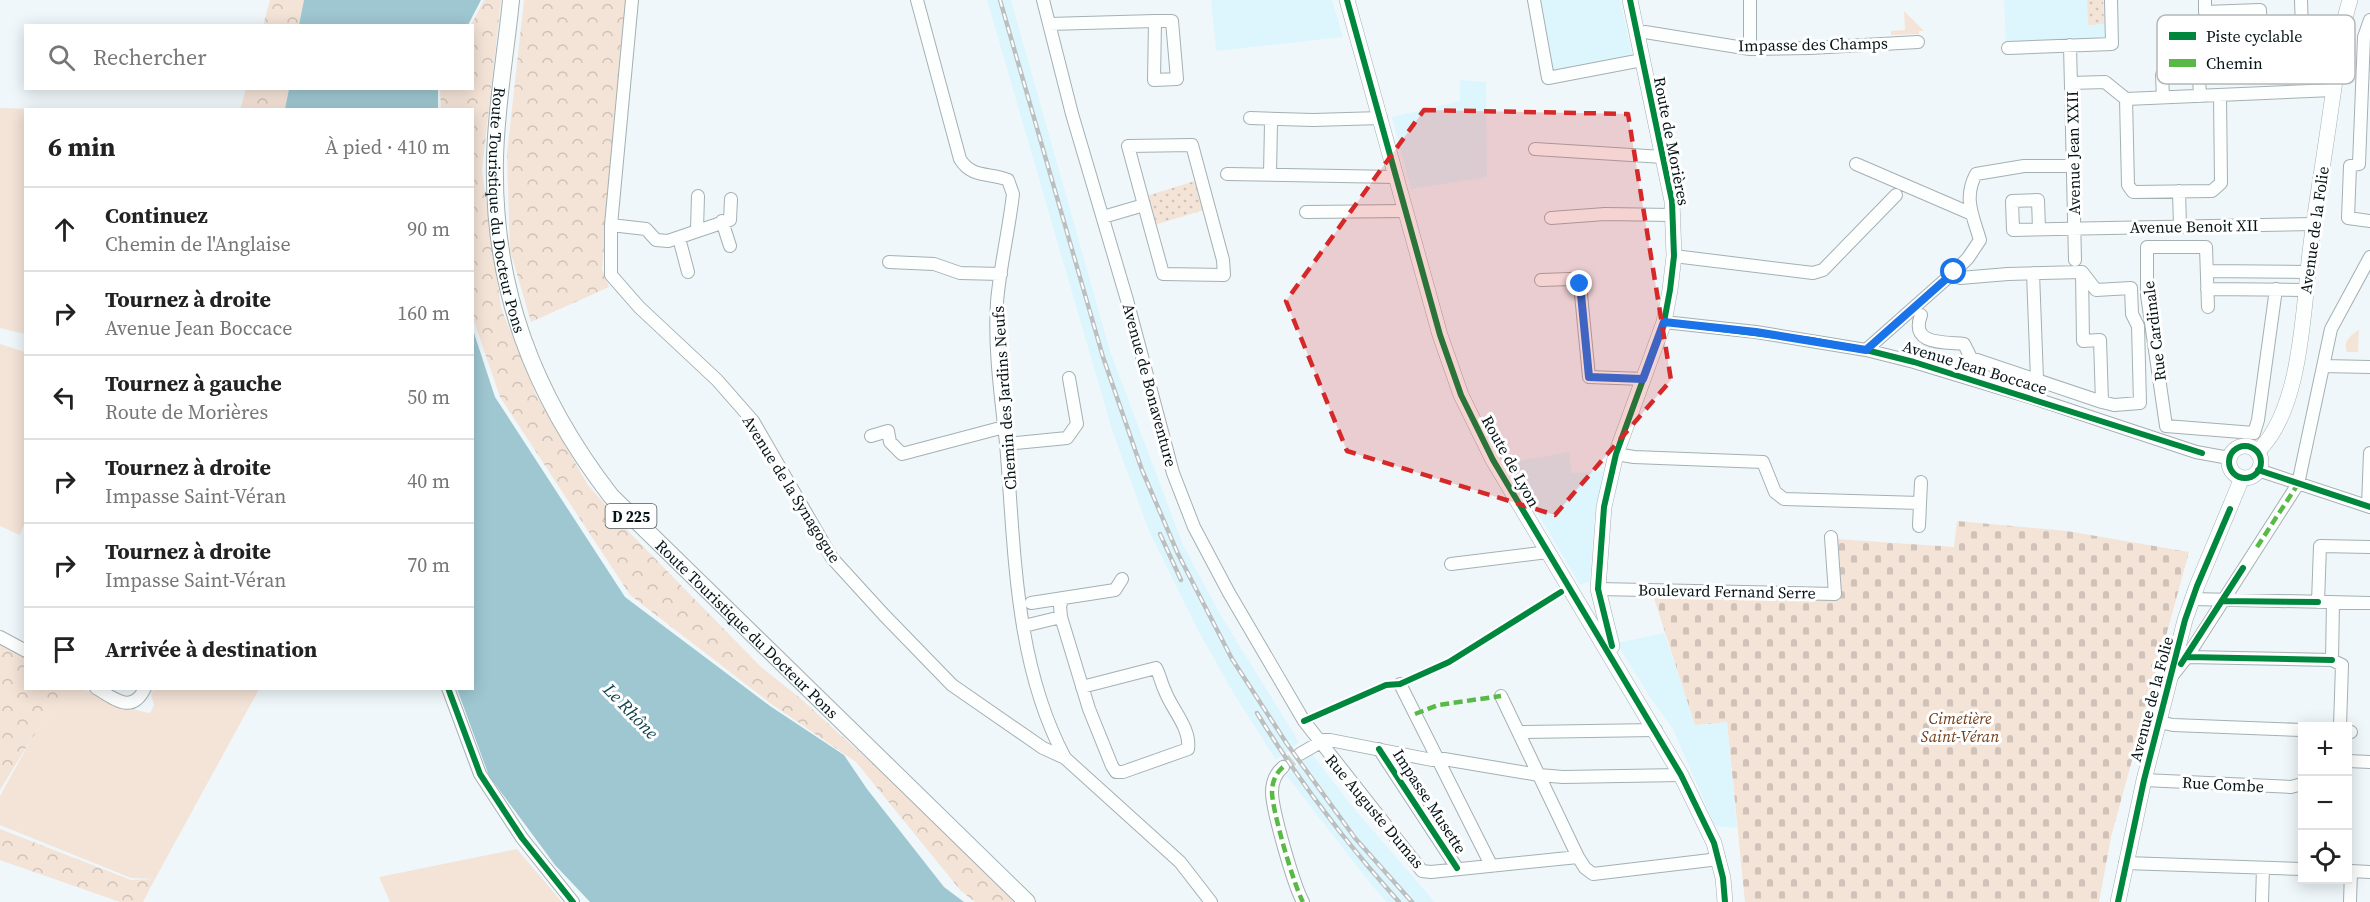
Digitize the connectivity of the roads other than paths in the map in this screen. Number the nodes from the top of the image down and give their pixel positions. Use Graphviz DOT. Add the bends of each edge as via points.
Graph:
graph roads {
  1 [pos="511,0"];
  2 [pos="632,0"];
  3 [pos="917,0"];
  4 [pos="1044,0"];
  5 [pos="1347,0"];
  6 [pos="1534,0"];
  7 [pos="1630,0"];
  8 [pos="1750,0"];
  9 [pos="2111,0"];
  10 [pos="2205,0"];
  11 [pos="2301,0"];
  12 [pos="2350,0"];
  13 [pos="2260,15"];
  14 [pos="2301,15"];
  15 [pos="2346,15"];
  16 [pos="2370,20"];
  17 [pos="1155,21"];
  18 [pos="1049,24"];
  19 [pos="1636,34"];
  20 [pos="1918,42"];
  21 [pos="2070,45"];
  22 [pos="2008,48"];
  23 [pos="1750,49"];
  24 [pos="1642,60"];
  25 [pos="2071,83"];
  26 [pos="2162,84"];
  27 [pos="2199,84"];
  28 [pos="2334,84"];
  29 [pos="2333,90"];
  30 [pos="2220,95"];
  31 [pos="2200,96"];
  32 [pos="2163,98"];
  33 [pos="2126,99"];
  34 [pos="1250,118"];
  35 [pos="1381,118"];
  36 [pos="1271,123"];
  37 [pos="1535,149"];
  38 [pos="1663,157"];
  39 [pos="1856,164"];
  40 [pos="2365,164"];
  41 [pos="2073,166"];
  42 [pos="1227,174"];
  43 [pos="1270,174"];
  44 [pos="1396,177"];
  45 [pos="2179,191"];
  46 [pos="1896,195"];
  47 [pos="698,196"];
  48 [pos="731,199"];
  49 [pos="1144,205"];
  50 [pos="1406,211"];
  51 [pos="1306,212"];
  52 [pos="1972,214"];
  53 [pos="1673,215"];
  54 [pos="1102,218"];
  55 [pos="1551,218"];
  56 [pos="2370,221"];
  57 [pos="722,222"];
  58 [pos="2313,224"];
  59 [pos="611,225"];
  60 [pos="2180,226"];
  61 [pos="2074,228"];
  62 [pos="697,229"];
  63 [pos="2039,229"];
  64 [pos="679,238"];
  65 [pos="729,246"];
  66 [pos="1674,256"];
  67 [pos="2370,257"];
  68 [pos="2075,260"];
  69 [pos="889,262"];
  70 [pos="688,272"];
  71 [pos="2082,272"];
  72 [pos="2207,272"];
  73 [pos="2307,272"];
  74 [pos="2033,273"];
  75 [pos="1001,274"];
  76 [pos="1960,278"];
  77 [pos="1541,280"];
  78 [pos="2207,289"];
  79 [pos="2276,289"];
  80 [pos="2305,290"];
  81 [pos="2208,307"];
  82 [pos="1921,315"];
  83 [pos="1664,322"];
  84 [pos="1866,350"];
  85 [pos="2323,366"];
  86 [pos="2370,367"];
  87 [pos="1069,378"];
  88 [pos="1643,379"];
  89 [pos="2037,379"];
  90 [pos="2033,398"];
  91 [pos="2102,402"];
  92 [pos="1004,427"];
  93 [pos="871,436"];
  94 [pos="1006,444"];
  95 [pos="2257,452"];
  96 [pos="2370,453"];
  97 [pos="1616,454"];
  98 [pos="2229,458"];
  99 [pos="2258,470"];
  100 [pos="2242,478"];
  101 [pos="1921,482"];
  102 [pos="2298,484"];
  103 [pos="1920,504"];
  104 [pos="2369,506"];
  105 [pos="1919,526"];
  106 [pos="1831,537"];
  107 [pos="2370,547"];
  108 [pos="1548,552"];
  109 [pos="1452,564"];
  110 [pos="1122,579"];
  111 [pos="1598,589"];
  112 [pos="1063,597"];
  113 [pos="2192,599"];
  114 [pos="2222,601"];
  115 [pos="2318,602"];
  116 [pos="2333,602"];
  117 [pos="1031,603"];
  118 [pos="2370,603"];
  119 [pos="1579,604"];
  120 [pos="1061,616"];
  121 [pos="1024,626"];
  122 [pos="0,638"];
  123 [pos="24,650"];
  124 [pos="2187,657"];
  125 [pos="2332,660"];
  126 [pos="1620,671"];
  127 [pos="2171,676"];
  128 [pos="1400,684"];
  129 [pos="1082,687"];
  130 [pos="100,690"];
  131 [pos="144,690"];
  132 [pos="449,690"];
  133 [pos="1501,696"];
  134 [pos="2159,722"];
  135 [pos="2346,722"];
  136 [pos="1656,730"];
  137 [pos="2298,730"];
  138 [pos="1520,732"];
  139 [pos="1319,743"];
  140 [pos="1379,749"];
  141 [pos="1300,754"];
  142 [pos="1065,758"];
  143 [pos="1438,759"];
  144 [pos="2352,760"];
  145 [pos="2370,762"];
  146 [pos="1283,767"];
  147 [pos="1539,775"];
  148 [pos="1681,775"];
  149 [pos="2144,780"];
  150 [pos="2298,785"];
  151 [pos="1578,857"];
  152 [pos="1719,859"];
  153 [pos="2125,863"];
  154 [pos="1491,865"];
  155 [pos="2263,867"];
  156 [pos="1457,868"];
  157 [pos="2298,869"];
  158 [pos="2352,871"];
  159 [pos="2370,872"];
  160 [pos="2349,884"];
  161 [pos="573,902"];
  162 [pos="1027,902"];
  163 [pos="1211,902"];
  164 [pos="1303,902"];
  165 [pos="1725,902"];
  166 [pos="2118,902"];
  167 [pos="2262,902"];
  168 [pos="2350,902"];
  1 -- 162 [label="highway, Route Touristique du Docteur Pons / D 225" via="495,157 495,210 512,310 562,427 611,496"];
  2 -- 59 [label="street, Avenue de la Synagogue"];
  3 -- 75 [label="street, Chemin des Jardins Neufs" via="960,159 977,175 1002,178 1011,186 1011,213"];
  4 -- 18 [label="street, Avenue de Bonaventure"];
  5 -- 35 [label="main road, Route de Lyon"];
  6 -- 24 [label="street" via="1548,78"];
  7 -- 19 [label="main road, Route de Morières"];
  8 -- 23 [label="street"];
  9 -- 21 [label="street" via="2112,44"];
  10 -- 13 [label="street" via="2205,12 2260,10"];
  11 -- 14 [label="street"];
  12 -- 15 [label="main road, Avenue de la Folie"];
  16 -- 40 [label="street" via="2364,37"];
  17 -- 17 [label="street" via="1154,80 1177,79 1173,21"];
  17 -- 18 [label="street"];
  18 -- 54 [label="street, Avenue de Bonaventure"];
  19 -- 23 [label="street, Impasse des Champs"];
  19 -- 24 [label="main road, Route de Morières"];
  20 -- 23 [label="street, Impasse des Champs"];
  21 -- 22 [label="street"];
  21 -- 25 [label="street, Avenue Jean XXII"];
  24 -- 38 [label="main road, Route de Morières"];
  25 -- 33 [label="street" via="2105,82"];
  25 -- 41 [label="street, Avenue Jean XXII"];
  26 -- 32 [label="street"];
  27 -- 31 [label="street"];
  28 -- 29 [label="main road, Avenue de la Folie"];
  29 -- 30 [label="street"];
  29 -- 58 [label="main road, Avenue de la Folie"];
  30 -- 31 [label="street"];
  30 -- 45 [label="street" via="2221,183 2212,191"];
  31 -- 32 [label="street"];
  32 -- 33 [label="street"];
  33 -- 45 [label="street" via="2130,189"];
  34 -- 35 [label="street"];
  35 -- 44 [label="main road, Route de Lyon"];
  36 -- 43 [label="street"];
  37 -- 38 [label="street"];
  38 -- 53 [label="main road, Route de Morières"];
  39 -- 52 [label="street"];
  40 -- 56 [label="street" via="2350,165 2348,218"];
  41 -- 52 [label="street" via="2024,166 1976,174 1969,187"];
  41 -- 61 [label="street, Avenue Jean XXII"];
  42 -- 43 [label="street"];
  43 -- 44 [label="street"];
  44 -- 50 [label="main road, Route de Lyon"];
  45 -- 60 [label="street"];
  46 -- 66 [label="street" via="1823,270 1813,273"];
  47 -- 62 [label="street"];
  48 -- 57 [label="street" via="730,220"];
  49 -- 49 [label="street" via="1128,146 1192,145 1224,275 1163,274"];
  49 -- 54 [label="street"];
  50 -- 51 [label="street"];
  50 -- 108 [label="main road, Route de Lyon" via="1461,395 1493,460"];
  52 -- 84 [label="street" via="1980,240 1968,258"];
  53 -- 55 [label="street"];
  53 -- 66 [label="main road, Route de Morières"];
  54 -- 139 [label="street, Avenue de Bonaventure" via="1173,473 1194,527"];
  57 -- 62 [label="street"];
  57 -- 65 [label="street"];
  58 -- 60 [label="street, Avenue Benoit XII"];
  58 -- 73 [label="main road, Avenue de la Folie"];
  59 -- 64 [label="street" via="646,229 656,240"];
  59 -- 142 [label="street, Avenue de la Synagogue" via="611,275 753,421 832,558 952,685 1042,748"];
  60 -- 61 [label="street, Avenue Benoit XII"];
  61 -- 63 [label="street, Avenue Benoit XII"];
  61 -- 68 [label="street, Avenue Jean XXII"];
  62 -- 64 [label="street"];
  64 -- 70 [label="street"];
  66 -- 83 [label="main road, Route de Morières"];
  67 -- 85 [label="street" via="2331,329"];
  69 -- 75 [label="street" via="933,264 960,273"];
  71 -- 74 [label="street"];
  71 -- 91 [label="street" via="2083,341 2100,340"];
  71 -- 91 [label="street" via="2096,290 2130,288 2132,314 2138,326 2140,403"];
  72 -- 73 [label="street"];
  72 -- 78 [label="street, Rue Cardinale"];
  72 -- 79 [label="street, Rue Cardinale" via="2206,247 2147,247 2147,296 2166,426 2254,433"];
  73 -- 80 [label="main road, Avenue de la Folie"];
  74 -- 76 [label="street"];
  74 -- 89 [label="street"];
  75 -- 92 [label="street, Chemin des Jardins Neufs" via="997,322"];
  77 -- 88 [label="street" via="1570,279 1580,284 1589,377"];
  78 -- 79 [label="street"];
  78 -- 81 [label="street, Rue Cardinale"];
  79 -- 80 [label="street"];
  80 -- 95 [label="main road, Avenue de la Folie" via="2297,360 2283,416 2273,435"];
  82 -- 89 [label="street" via="1919,332 1931,341 1964,344 1971,358"];
  83 -- 84 [label="street, Avenue Jean Boccace"];
  83 -- 88 [label="main road, Route de Morières"];
  84 -- 90 [label="street, Avenue Jean Boccace"];
  85 -- 86 [label="street"];
  85 -- 102 [label="street"];
  87 -- 94 [label="street" via="1077,424 1067,438"];
  88 -- 97 [label="main road, Route de Morières"];
  89 -- 90 [label="street"];
  89 -- 91 [label="street"];
  90 -- 98 [label="street, Avenue Jean Boccace" via="2196,452"];
  92 -- 93 [label="street" via="902,454 890,442 888,431"];
  92 -- 94 [label="street, Chemin des Jardins Neufs"];
  94 -- 121 [label="street, Chemin des Jardins Neufs" via="1014,566"];
  95 -- 98 [label="main road" via="2241,446"];
  95 -- 99 [label="main road"];
  96 -- 104 [label="street"];
  97 -- 103 [label="street" via="1763,462 1775,492 1784,499"];
  97 -- 111 [label="main road, Route de Morières" via="1601,529"];
  98 -- 100 [label="main road" via="2230,468"];
  99 -- 100 [label="main road"];
  99 -- 102 [label="street"];
  100 -- 113 [label="main road, Avenue de la Folie"];
  101 -- 103 [label="street"];
  102 -- 104 [label="street"];
  102 -- 114 [label="street"];
  103 -- 105 [label="street"];
  106 -- 111 [label="street, Boulevard Fernand Serre" via="1835,594"];
  107 -- 115 [label="street" via="2320,546"];
  108 -- 109 [label="street"];
  108 -- 119 [label="main road, Route de Lyon"];
  110 -- 112 [label="street" via="1114,590"];
  111 -- 119 [label="main road"];
  111 -- 126 [label="main road, Route de Morières"];
  112 -- 117 [label="street"];
  112 -- 120 [label="street"];
  113 -- 114 [label="street"];
  113 -- 127 [label="main road, Avenue de la Folie"];
  114 -- 115 [label="street"];
  114 -- 124 [label="street"];
  115 -- 116 [label="street"];
  116 -- 118 [label="street"];
  116 -- 125 [label="street"];
  119 -- 126 [label="main road, Route de Lyon"];
  120 -- 121 [label="street"];
  120 -- 129 [label="street"];
  121 -- 142 [label="street, Chemin des Jardins Neufs" via="1040,701"];
  122 -- 123 [label="street"];
  124 -- 125 [label="street"];
  124 -- 127 [label="street"];
  125 -- 135 [label="street" via="2342,665"];
  126 -- 136 [label="main road, Route de Lyon"];
  127 -- 134 [label="main road, Avenue de la Folie"];
  128 -- 143 [label="street"];
  129 -- 129 [label="street" via="1116,772 1186,752 1189,744 1183,723 1156,668"];
  130 -- 131 [label="street" via="127,704 135,702"];
  132 -- 161 [label="street" via="480,774 522,838"];
  133 -- 138 [label="street"];
  134 -- 137 [label="street"];
  134 -- 149 [label="main road, Avenue de la Folie"];
  136 -- 138 [label="street"];
  136 -- 148 [label="main road, Route de Lyon"];
  138 -- 147 [label="street"];
  139 -- 140 [label="street" via="1330,740"];
  139 -- 141 [label="street"];
  139 -- 156 [label="street, Rue Auguste Dumas" via="1422,871"];
  140 -- 143 [label="street"];
  140 -- 156 [label="street, Impasse Musette"];
  142 -- 163 [label="street, Avenue de la Synagogue" via="1180,861"];
  143 -- 147 [label="street"];
  143 -- 154 [label="street"];
  144 -- 145 [label="street"];
  146 -- 164 [label="street" via="1273,783 1272,800"];
  147 -- 148 [label="street"];
  147 -- 151 [label="street"];
  148 -- 152 [label="main road, Route de Lyon"];
  149 -- 150 [label="street, Rue Combe"];
  149 -- 153 [label="main road, Avenue de la Folie"];
  151 -- 152 [label="street" via="1593,874"];
  151 -- 154 [label="street, Rue Auguste Dumas"];
  152 -- 165 [label="main road, Route de Lyon"];
  153 -- 155 [label="street"];
  153 -- 166 [label="main road, Avenue de la Folie"];
  154 -- 156 [label="street, Rue Auguste Dumas"];
  155 -- 157 [label="street"];
  155 -- 167 [label="street"];
  158 -- 159 [label="street"];
  160 -- 168 [label="street"];
}
